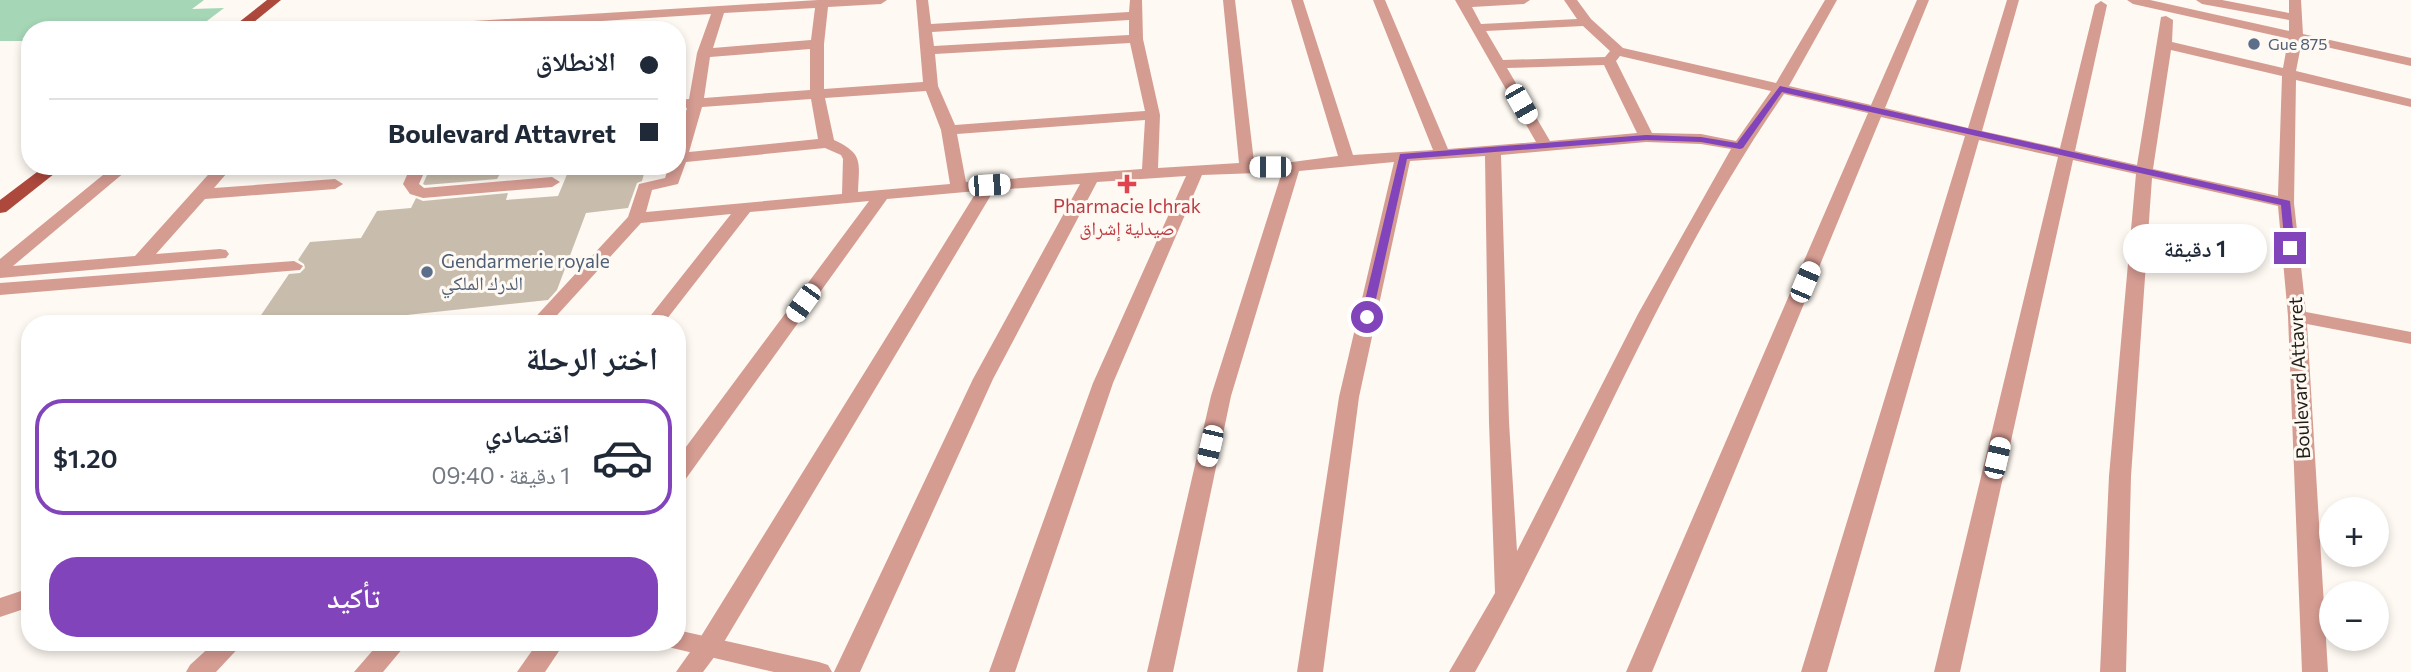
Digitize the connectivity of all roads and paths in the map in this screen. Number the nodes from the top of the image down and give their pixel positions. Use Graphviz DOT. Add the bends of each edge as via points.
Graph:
graph roads {
  1 [pos="275,0"];
  2 [pos="881,0"];
  3 [pos="922,0"];
  4 [pos="1136,0"];
  5 [pos="1229,0"];
  6 [pos="1297,0"];
  7 [pos="1379,0"];
  8 [pos="1524,0"];
  9 [pos="1570,0"];
  10 [pos="1831,0"];
  11 [pos="1923,0"];
  12 [pos="2013,0"];
  13 [pos="2133,0"];
  14 [pos="2202,0"];
  15 [pos="1462,2"];
  16 [pos="822,3"];
  17 [pos="2101,5"];
  18 [pos="719,10"];
  19 [pos="1135,16"];
  20 [pos="2296,18"];
  21 [pos="2166,20"];
  22 [pos="248,21"];
  23 [pos="539,21"];
  24 [pos="1586,22"];
  25 [pos="1477,27"];
  26 [pos="925,28"];
  27 [pos="1136,39"];
  28 [pos="817,44"];
  29 [pos="2165,44"];
  30 [pos="927,50"];
  31 [pos="704,53"];
  32 [pos="1614,56"];
  33 [pos="2411,62"];
  34 [pos="1498,64"];
  35 [pos="2289,73"];
  36 [pos="932,86"];
  37 [pos="1780,89"];
  38 [pos="817,94"];
  39 [pos="696,103"];
  40 [pos="2411,103"];
  41 [pos="686,104"];
  42 [pos="1877,111"];
  43 [pos="1153,115"];
  44 [pos="950,130"];
  45 [pos="1975,134"];
  46 [pos="686,136"];
  47 [pos="1646,137"];
  48 [pos="827,142"];
  49 [pos="1545,145"];
  50 [pos="1740,146"];
  51 [pos="1493,151"];
  52 [pos="1442,153"];
  53 [pos="2066,155"];
  54 [pos="1403,156"];
  55 [pos="1347,160"];
  56 [pos="686,162"];
  57 [pos="1247,167"];
  58 [pos="1292,167"];
  59 [pos="1196,171"];
  60 [pos="2144,172"];
  61 [pos="1150,174"];
  62 [pos="44,175"];
  63 [pos="113,175"];
  64 [pos="218,175"];
  65 [pos="415,175"];
  66 [pos="673,175"];
  67 [pos="1091,178"];
  68 [pos="552,182"];
  69 [pos="334,184"];
  70 [pos="989,185"];
  71 [pos="959,188"];
  72 [pos="202,194"];
  73 [pos="882,195"];
  74 [pos="850,198"];
  75 [pos="2286,203"];
  76 [pos="0,208"];
  77 [pos="744,209"];
  78 [pos="636,218"];
  79 [pos="220,254"];
  80 [pos="140,261"];
  81 [pos="294,266"];
  82 [pos="0,270"];
  83 [pos="0,289"];
  84 [pos="546,315"];
  85 [pos="660,315"];
  86 [pos="2297,316"];
  87 [pos="2411,338"];
  88 [pos="686,463"];
  89 [pos="1507,594"];
  90 [pos="21,600"];
  91 [pos="0,608"];
  92 [pos="686,641"];
  93 [pos="709,645"];
  94 [pos="222,651"];
  95 [pos="387,651"];
  96 [pos="546,651"];
  97 [pos="199,672"];
  98 [pos="367,672"];
  99 [pos="530,672"];
  100 [pos="689,672"];
  101 [pos="820,672"];
  102 [pos="847,672"];
  103 [pos="1002,672"];
  104 [pos="1160,672"];
  105 [pos="1310,672"];
  106 [pos="1462,672"];
  107 [pos="1639,672"];
  108 [pos="1814,672"];
  109 [pos="1947,672"];
  110 [pos="2113,672"];
  111 [pos="2315,672"];
  1 -- 22 [label="main road"];
  2 -- 16 [label="street"];
  3 -- 26 [label="street"];
  4 -- 19 [label="street"];
  5 -- 57 [label="street"];
  6 -- 55 [label="street"];
  7 -- 52 [label="street"];
  8 -- 15 [label="street"];
  9 -- 24 [label="street"];
  10 -- 37 [label="street"];
  11 -- 42 [label="street"];
  12 -- 45 [label="street"];
  13 -- 20 [label="street"];
  14 -- 20 [label="street"];
  15 -- 25 [label="street"];
  16 -- 18 [label="street"];
  16 -- 28 [label="street"];
  17 -- 53 [label="street"];
  18 -- 23 [label="street"];
  18 -- 31 [label="street"];
  19 -- 26 [label="street"];
  19 -- 27 [label="street"];
  20 -- 33 [label="street"];
  20 -- 35 [label="street, Boulevard Attavret"];
  21 -- 29 [label="street"];
  24 -- 25 [label="street"];
  24 -- 32 [label="street"];
  25 -- 34 [label="street"];
  26 -- 30 [label="street"];
  27 -- 30 [label="street"];
  27 -- 43 [label="street"];
  28 -- 31 [label="street"];
  28 -- 38 [label="street"];
  29 -- 35 [label="street"];
  29 -- 60 [label="street"];
  30 -- 36 [label="street"];
  31 -- 39 [label="street"];
  32 -- 34 [label="street"];
  32 -- 37 [label="street"];
  32 -- 47 [label="street"];
  34 -- 49 [label="street"];
  35 -- 40 [label="street"];
  35 -- 75 [label="street, Boulevard Attavret"];
  36 -- 38 [label="street"];
  36 -- 44 [label="street"];
  37 -- 42 [label="street"];
  37 -- 50 [label="street"];
  38 -- 39 [label="street"];
  38 -- 48 [label="street"];
  39 -- 41 [label="street"];
  39 -- 46 [label="street"];
  42 -- 45 [label="street"];
  42 -- 107 [label="street"];
  43 -- 44 [label="street"];
  43 -- 61 [label="street"];
  44 -- 71 [label="street"];
  45 -- 53 [label="street"];
  45 -- 108 [label="street"];
  47 -- 49 [label="street"];
  47 -- 50 [label="street"];
  48 -- 56 [label="street"];
  48 -- 74 [label="street" via="851,159"];
  49 -- 51 [label="street"];
  50 -- 89 [label="street" via="1647,314"];
  51 -- 52 [label="street"];
  51 -- 89 [label="street"];
  52 -- 54 [label="street"];
  53 -- 60 [label="street"];
  53 -- 109 [label="street"];
  54 -- 55 [label="street"];
  54 -- 105 [label="street" via="1349,397"];
  55 -- 58 [label="street"];
  57 -- 58 [label="street"];
  57 -- 59 [label="street"];
  58 -- 104 [label="street" via="1221,396"];
  59 -- 61 [label="street"];
  59 -- 103 [label="street" via="1103,383"];
  60 -- 75 [label="street"];
  60 -- 110 [label="street" via="2120,476"];
  61 -- 67 [label="street"];
  62 -- 76 [label="main road"];
  63 -- 82 [label="street"];
  64 -- 72 [label="street"];
  65 -- 68 [label="street" via="411,184 423,193"];
  66 -- 78 [label="street" via="671,181 645,187"];
  67 -- 70 [label="street"];
  67 -- 102 [label="street" via="983,379"];
  69 -- 72 [label="street"];
  70 -- 71 [label="street"];
  70 -- 93 [label="street"];
  71 -- 73 [label="street"];
  72 -- 80 [label="street"];
  73 -- 74 [label="street"];
  73 -- 88 [label="street"];
  74 -- 77 [label="street"];
  75 -- 86 [label="street, Boulevard Attavret"];
  77 -- 78 [label="street"];
  77 -- 85 [label="street"];
  78 -- 84 [label="street"];
  79 -- 80 [label="street"];
  80 -- 82 [label="street"];
  81 -- 83 [label="street"];
  86 -- 87 [label="street"];
  86 -- 111 [label="street, Boulevard Attavret"];
  89 -- 106 [label="street"];
  90 -- 91 [label="street"];
  92 -- 93 [label="street"];
  93 -- 100 [label="street"];
  93 -- 101 [label="street"];
  94 -- 97 [label="street"];
  95 -- 98 [label="street"];
  96 -- 99 [label="street"];
}
